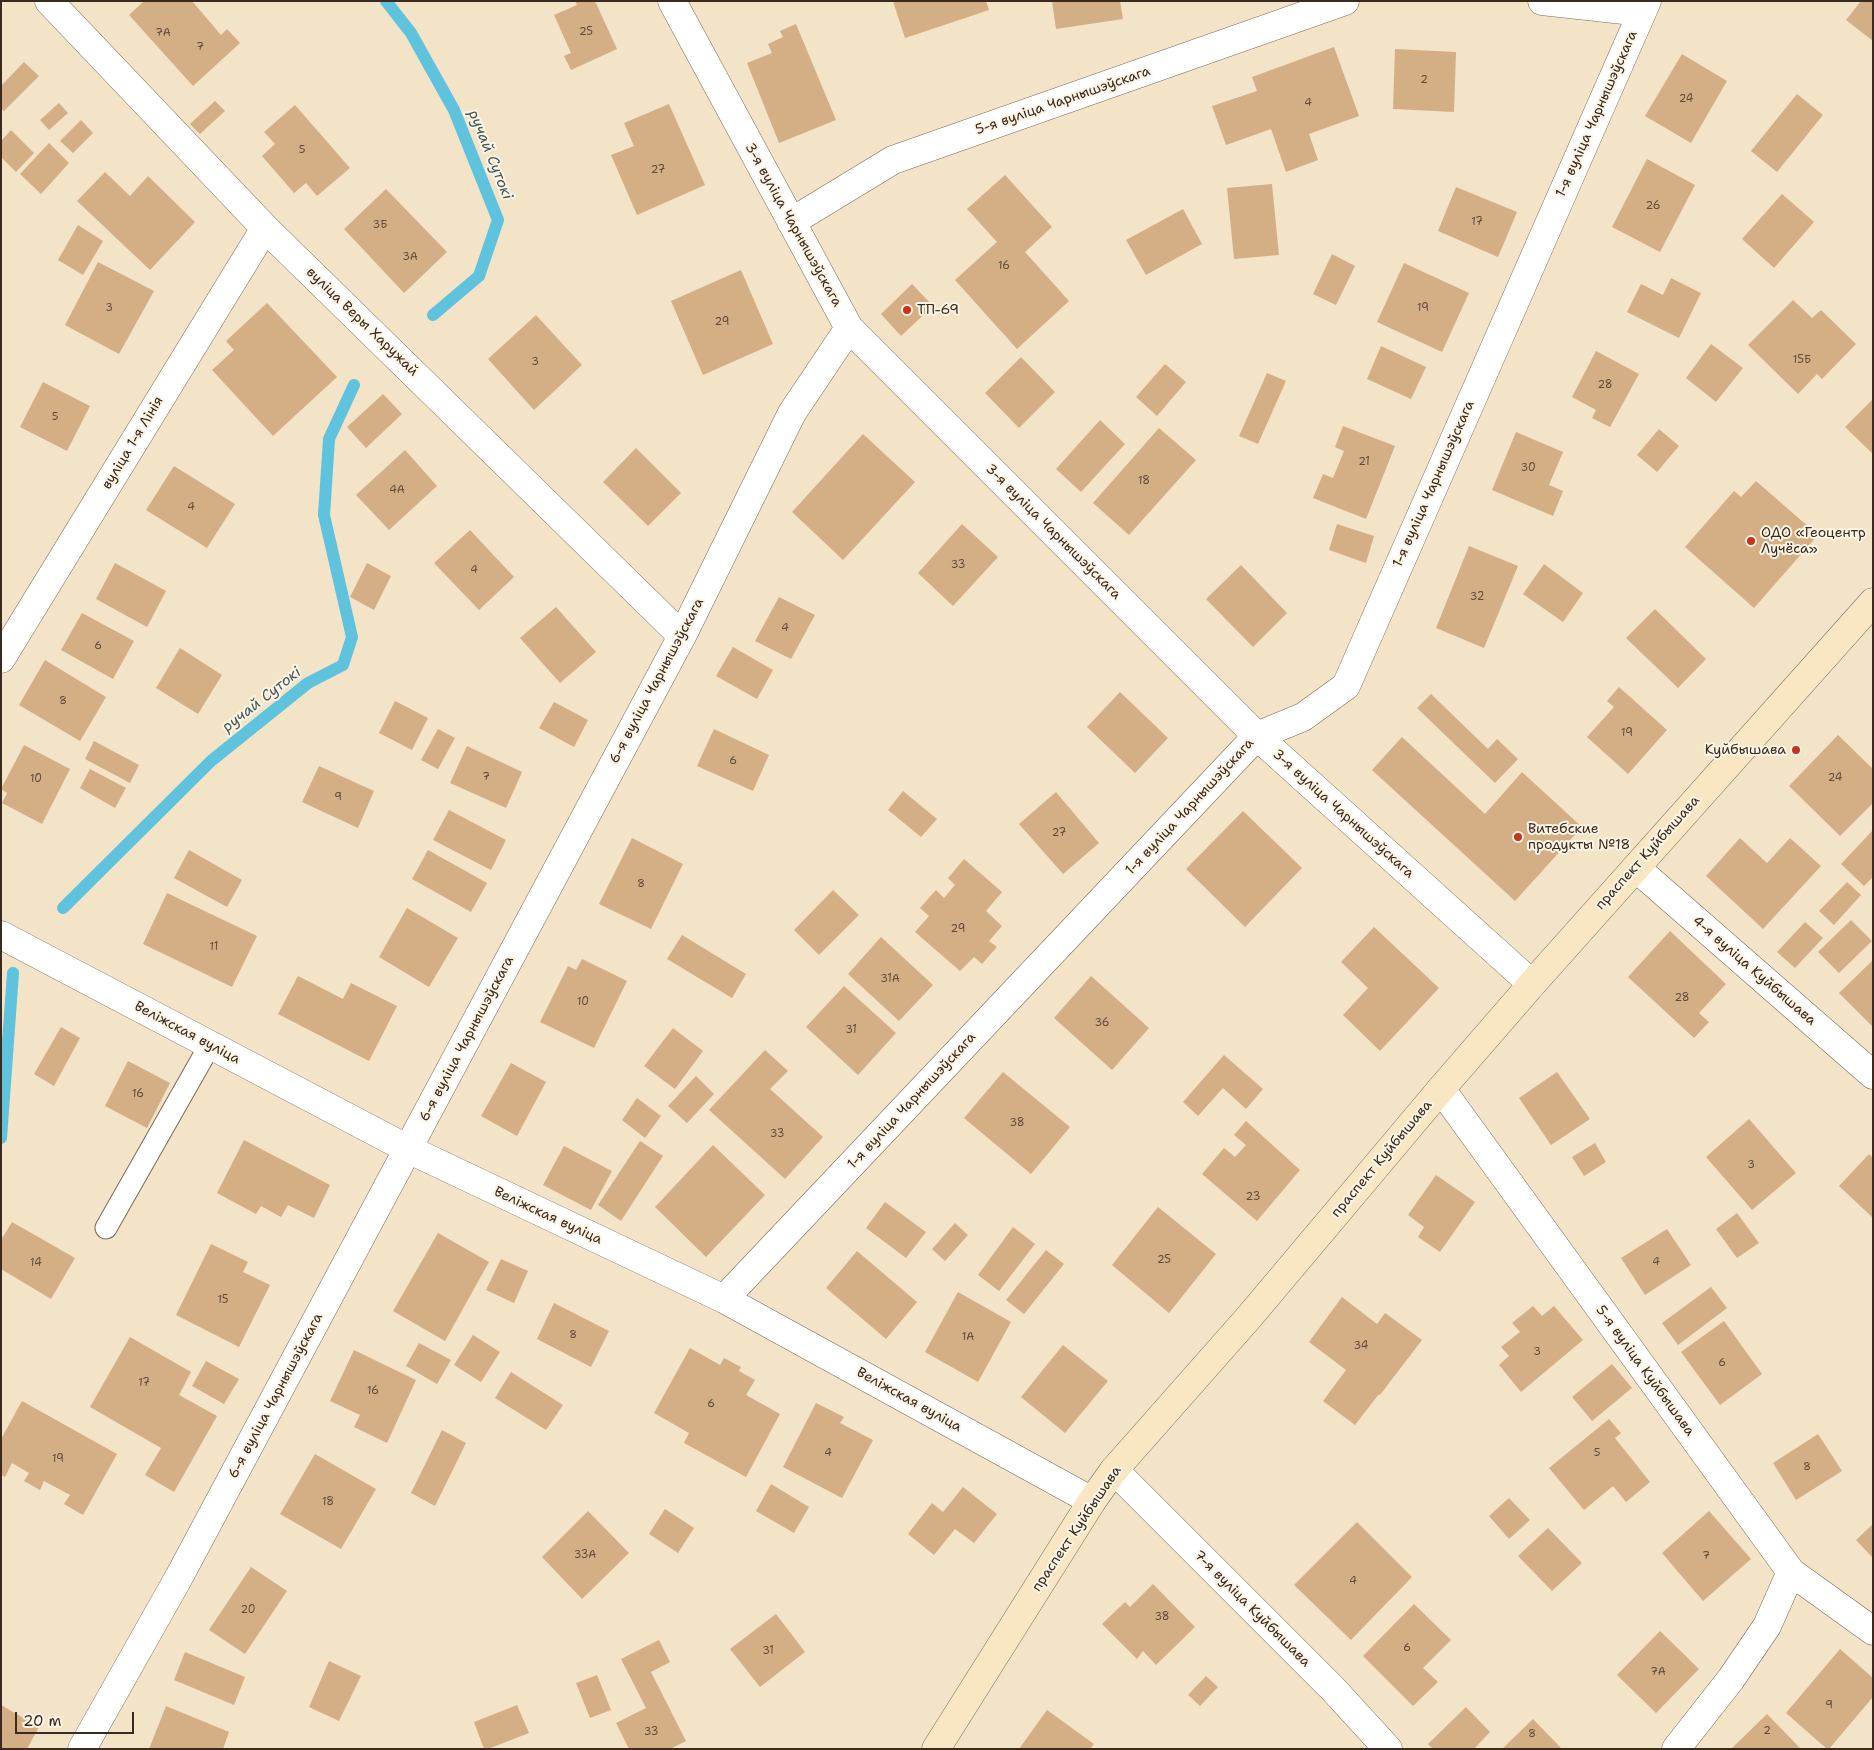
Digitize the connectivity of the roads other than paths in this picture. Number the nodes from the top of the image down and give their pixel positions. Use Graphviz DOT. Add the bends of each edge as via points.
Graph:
graph roads {
  1 [pos="49,1"];
  2 [pos="672,1"];
  3 [pos="1344,1"];
  4 [pos="1542,1"];
  5 [pos="1644,7"];
  6 [pos="791,222"];
  7 [pos="265,228"];
  8 [pos="849,328"];
  9 [pos="1873,602"];
  10 [pos="682,636"];
  11 [pos="1,659"];
  12 [pos="1257,736"];
  13 [pos="1636,868"];
  14 [pos="1,935"];
  15 [pos="1532,984"];
  16 [pos="210,1045"];
  17 [pos="1873,1075"];
  18 [pos="1441,1089"];
  19 [pos="408,1150"];
  20 [pos="106,1228"];
  21 [pos="724,1299"];
  22 [pos="1114,1470"];
  23 [pos="1092,1501"];
  24 [pos="1791,1572"];
  25 [pos="1873,1631"];
  26 [pos="82,1749"];
  27 [pos="936,1749"];
  28 [pos="1388,1749"];
  29 [pos="1676,1749"];
  1 -- 7 [label="street, вуліца Веры Харужай"];
  2 -- 6 [label="street, 3-я вуліца Чарнышэўскага"];
  3 -- 6 [label="street, 5-я вуліца Чарнышэўскага" via="893,160"];
  4 -- 5 [label="street"];
  5 -- 12 [label="street, 1-я вуліца Чарнышэўскага" via="1346,686 1303,717"];
  6 -- 8 [label="street, 3-я вуліца Чарнышэўскага"];
  7 -- 10 [label="street, вуліца Веры Харужай"];
  7 -- 11 [label="street, вуліца 1-я Лінія"];
  8 -- 10 [label="street, 6-я вуліца Чарнышэўскага" via="792,413"];
  8 -- 12 [label="street, 3-я вуліца Чарнышэўскага"];
  9 -- 13 [label="street, праспект Куйбышава"];
  10 -- 19 [label="street, 6-я вуліца Чарнышэўскага"];
  12 -- 15 [label="street, 3-я вуліца Чарнышэўскага"];
  12 -- 21 [label="street, 1-я вуліца Чарнышэўскага"];
  13 -- 15 [label="street, праспект Куйбышава"];
  13 -- 17 [label="street, 4-я вуліца Куйбышава"];
  14 -- 16 [label="street, Веліжская вуліца"];
  15 -- 18 [label="street, праспект Куйбышава"];
  16 -- 19 [label="street, Веліжская вуліца"];
  16 -- 20 [label="lane"];
  18 -- 22 [label="street, праспект Куйбышава" via="1250,1316"];
  18 -- 24 [label="street, 5-я вуліца Куйбышава"];
  19 -- 21 [label="street, Веліжская вуліца"];
  19 -- 26 [label="street, 6-я вуліца Чарнышэўскага" via="179,1577"];
  21 -- 23 [label="street, Веліжская вуліца"];
  22 -- 23 [label="street, праспект Куйбышава"];
  22 -- 28 [label="street, 7-я вуліца Куйбышава" via="1333,1689"];
  23 -- 27 [label="street, праспект Куйбышава"];
  24 -- 25 [label="street, 5-я вуліца Куйбышава"];
  24 -- 29 [label="street" via="1767,1626 1731,1679"];
}
